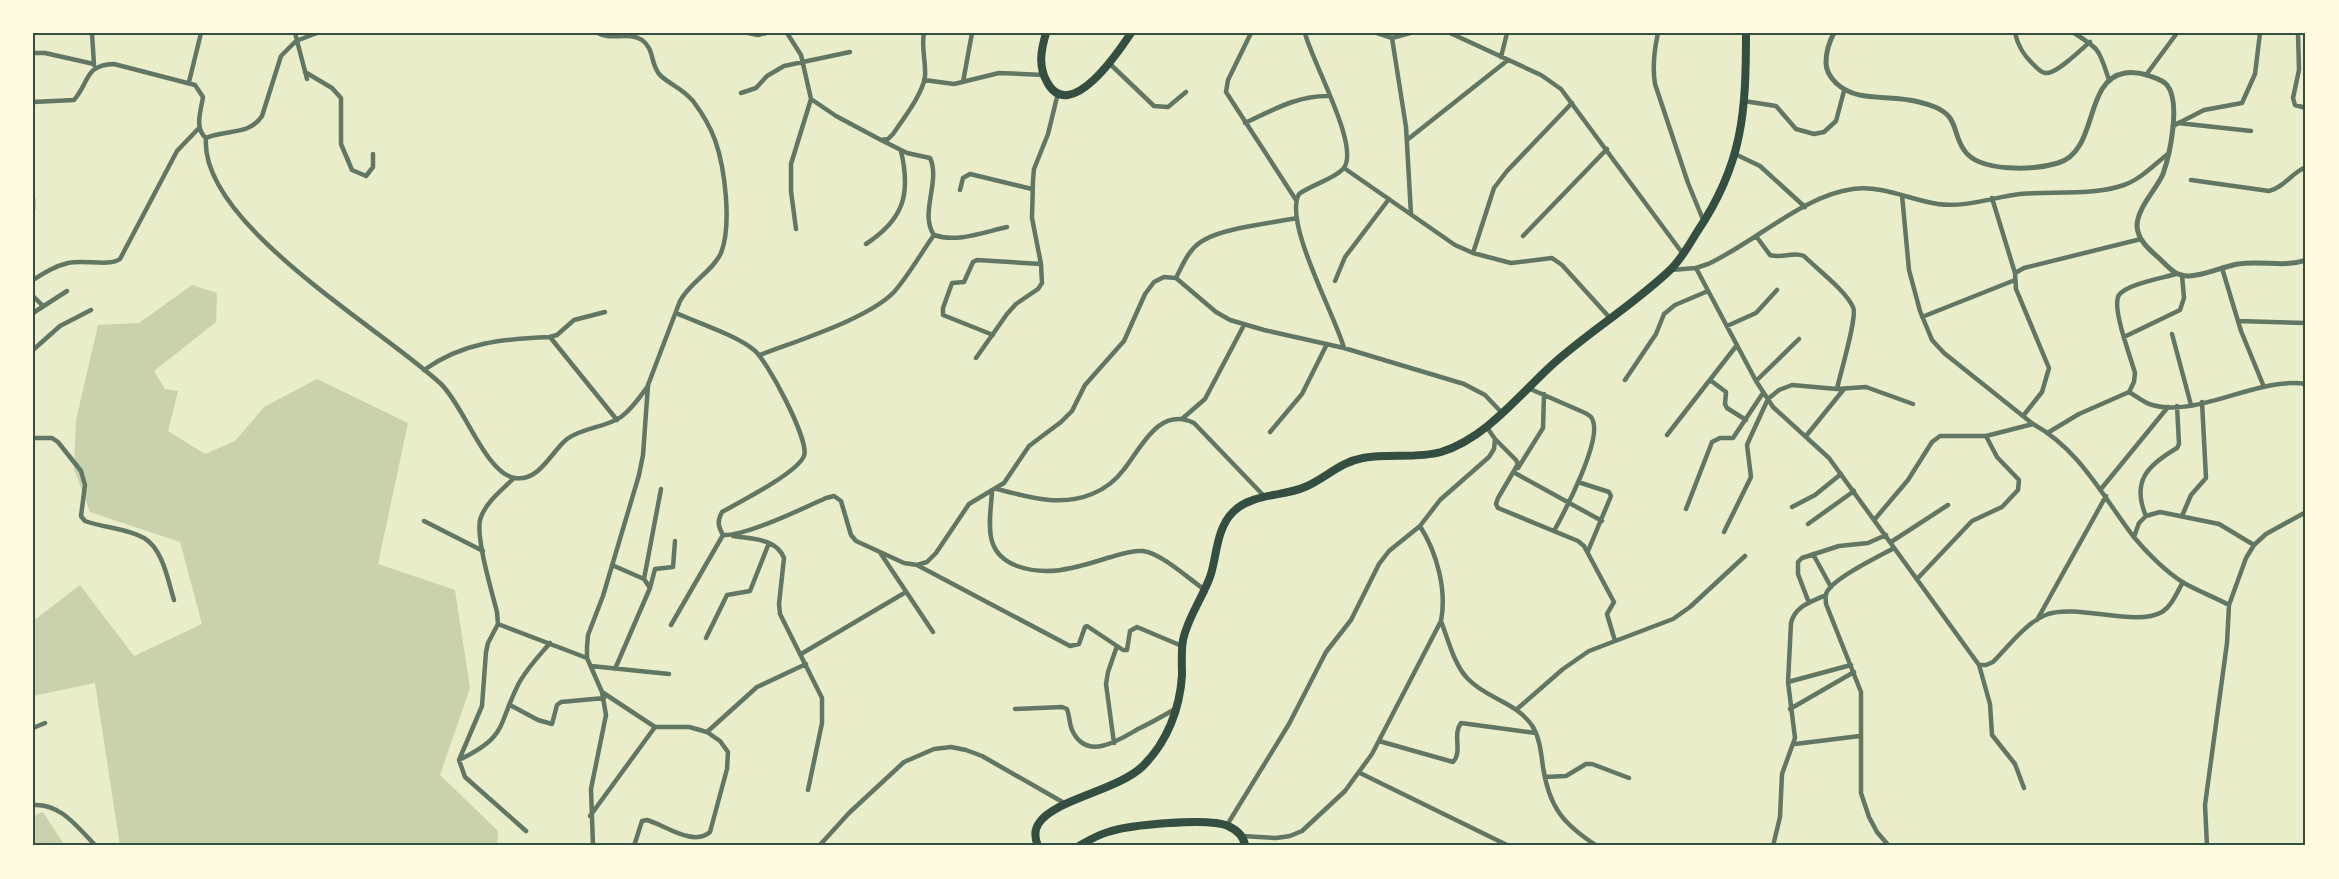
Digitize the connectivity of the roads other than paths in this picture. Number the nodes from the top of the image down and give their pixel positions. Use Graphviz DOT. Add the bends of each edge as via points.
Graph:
graph roads {
  1 [pos="92,33"];
  2 [pos="201,33"];
  3 [pos="296,33"];
  4 [pos="316,33"];
  5 [pos="609,33"];
  6 [pos="748,33"];
  7 [pos="766,33"];
  8 [pos="787,33"];
  9 [pos="924,33"];
  10 [pos="972,33"];
  11 [pos="1131,33"];
  12 [pos="1251,33"];
  13 [pos="1305,33"];
  14 [pos="1377,33"];
  15 [pos="1410,33"];
  16 [pos="1450,33"];
  17 [pos="1507,33"];
  18 [pos="1658,33"];
  19 [pos="1746,33"];
  20 [pos="1834,33"];
  21 [pos="2014,33"];
  22 [pos="2074,33"];
  23 [pos="2176,33"];
  24 [pos="2260,33"];
  25 [pos="600,34"];
  26 [pos="2298,34"];
  27 [pos="1046,35"];
  28 [pos="2306,36"];
  29 [pos="1392,38"];
  30 [pos="296,40"];
  31 [pos="2090,42"];
  32 [pos="850,52"];
  33 [pos="33,53"];
  34 [pos="1501,57"];
  35 [pos="1508,60"];
  36 [pos="804,62"];
  37 [pos="1109,63"];
  38 [pos="94,66"];
  39 [pos="305,72"];
  40 [pos="1044,75"];
  41 [pos="2146,75"];
  42 [pos="307,79"];
  43 [pos="924,80"];
  44 [pos="2109,80"];
  45 [pos="189,82"];
  46 [pos="963,82"];
  47 [pos="1844,91"];
  48 [pos="1186,92"];
  49 [pos="741,93"];
  50 [pos="1058,93"];
  51 [pos="1330,96"];
  52 [pos="811,99"];
  53 [pos="1744,101"];
  54 [pos="33,102"];
  55 [pos="1572,103"];
  56 [pos="2306,108"];
  57 [pos="1245,123"];
  58 [pos="2176,124"];
  59 [pos="199,128"];
  60 [pos="2251,131"];
  61 [pos="206,138"];
  62 [pos="881,140"];
  63 [pos="1407,140"];
  64 [pos="1606,149"];
  65 [pos="902,151"];
  66 [pos="2169,153"];
  67 [pos="373,154"];
  68 [pos="1735,154"];
  69 [pos="2306,167"];
  70 [pos="1344,168"];
  71 [pos="2191,180"];
  72 [pos="1032,189"];
  73 [pos="960,190"];
  74 [pos="1902,195"];
  75 [pos="1992,198"];
  76 [pos="33,199"];
  77 [pos="1389,199"];
  78 [pos="1296,200"];
  79 [pos="1805,207"];
  80 [pos="33,209"];
  81 [pos="1411,214"];
  82 [pos="1297,218"];
  83 [pos="1704,222"];
  84 [pos="1007,227"];
  85 [pos="796,229"];
  86 [pos="934,235"];
  87 [pos="1523,236"];
  88 [pos="1756,236"];
  89 [pos="2141,239"];
  90 [pos="866,244"];
  91 [pos="1473,253"];
  92 [pos="1683,254"];
  93 [pos="2306,260"];
  94 [pos="1041,264"];
  95 [pos="1696,268"];
  96 [pos="2222,268"];
  97 [pos="1670,270"];
  98 [pos="2016,273"];
  99 [pos="2179,275"];
  100 [pos="1176,278"];
  101 [pos="33,280"];
  102 [pos="2015,280"];
  103 [pos="1335,281"];
  104 [pos="1777,290"];
  105 [pos="67,291"];
  106 [pos="1708,291"];
  107 [pos="33,296"];
  108 [pos="43,306"];
  109 [pos="91,310"];
  110 [pos="605,312"];
  111 [pos="33,313"];
  112 [pos="676,313"];
  113 [pos="1922,316"];
  114 [pos="1610,318"];
  115 [pos="2238,321"];
  116 [pos="2306,323"];
  117 [pos="1244,325"];
  118 [pos="1727,326"];
  119 [pos="2172,334"];
  120 [pos="993,335"];
  121 [pos="550,337"];
  122 [pos="2124,337"];
  123 [pos="1798,339"];
  124 [pos="1327,344"];
  125 [pos="1737,345"];
  126 [pos="1344,348"];
  127 [pos="33,350"];
  128 [pos="760,355"];
  129 [pos="976,358"];
  130 [pos="424,370"];
  131 [pos="1710,380"];
  132 [pos="1625,381"];
  133 [pos="1756,381"];
  134 [pos="2306,384"];
  135 [pos="648,386"];
  136 [pos="2264,387"];
  137 [pos="1528,388"];
  138 [pos="1837,389"];
  139 [pos="1844,389"];
  140 [pos="2129,392"];
  141 [pos="1763,393"];
  142 [pos="1544,394"];
  143 [pos="1768,399"];
  144 [pos="2202,402"];
  145 [pos="1913,404"];
  146 [pos="2191,405"];
  147 [pos="2177,406"];
  148 [pos="2168,407"];
  149 [pos="1502,413"];
  150 [pos="2023,416"];
  151 [pos="1184,418"];
  152 [pos="617,420"];
  153 [pos="1746,420"];
  154 [pos="2033,424"];
  155 [pos="1486,426"];
  156 [pos="1270,432"];
  157 [pos="2049,432"];
  158 [pos="1666,435"];
  159 [pos="1806,436"];
  160 [pos="1986,436"];
  161 [pos="33,438"];
  162 [pos="1495,439"];
  163 [pos="1516,471"];
  164 [pos="1841,474"];
  165 [pos="514,478"];
  166 [pos="1578,482"];
  167 [pos="661,489"];
  168 [pos="997,489"];
  169 [pos="2102,489"];
  170 [pos="1854,491"];
  171 [pos="992,492"];
  172 [pos="2106,496"];
  173 [pos="1265,497"];
  174 [pos="1569,503"];
  175 [pos="1948,505"];
  176 [pos="1792,507"];
  177 [pos="1686,509"];
  178 [pos="2306,512"];
  179 [pos="2146,516"];
  180 [pos="2182,516"];
  181 [pos="1875,519"];
  182 [pos="424,521"];
  183 [pos="1602,521"];
  184 [pos="1808,524"];
  185 [pos="1420,526"];
  186 [pos="1554,531"];
  187 [pos="1724,532"];
  188 [pos="723,535"];
  189 [pos="1886,535"];
  190 [pos="730,536"];
  191 [pos="2134,537"];
  192 [pos="675,541"];
  193 [pos="1891,542"];
  194 [pos="769,543"];
  195 [pos="2254,545"];
  196 [pos="1894,548"];
  197 [pos="483,551"];
  198 [pos="1588,552"];
  199 [pos="881,554"];
  200 [pos="1813,554"];
  201 [pos="1745,556"];
  202 [pos="612,565"];
  203 [pos="917,565"];
  204 [pos="644,579"];
  205 [pos="1917,579"];
  206 [pos="2183,582"];
  207 [pos="1831,587"];
  208 [pos="650,588"];
  209 [pos="1204,590"];
  210 [pos="906,592"];
  211 [pos="1826,595"];
  212 [pos="174,600"];
  213 [pos="1809,603"];
  214 [pos="2229,605"];
  215 [pos="2037,620"];
  216 [pos="1441,621"];
  217 [pos="498,624"];
  218 [pos="671,625"];
  219 [pos="933,632"];
  220 [pos="706,638"];
  221 [pos="1615,641"];
  222 [pos="550,643"];
  223 [pos="1117,646"];
  224 [pos="1183,646"];
  225 [pos="801,654"];
  226 [pos="587,658"];
  227 [pos="806,664"];
  228 [pos="1851,665"];
  229 [pos="1979,665"];
  230 [pos="591,666"];
  231 [pos="615,669"];
  232 [pos="1854,672"];
  233 [pos="669,674"];
  234 [pos="1788,682"];
  235 [pos="602,692"];
  236 [pos="604,698"];
  237 [pos="510,705"];
  238 [pos="1178,707"];
  239 [pos="1015,709"];
  240 [pos="1516,709"];
  241 [pos="1790,709"];
  242 [pos="45,723"];
  243 [pos="655,727"];
  244 [pos="33,728"];
  245 [pos="707,732"];
  246 [pos="1536,733"];
  247 [pos="1860,736"];
  248 [pos="1379,741"];
  249 [pos="1114,743"];
  250 [pos="1795,744"];
  251 [pos="459,759"];
  252 [pos="1360,773"];
  253 [pos="1545,777"];
  254 [pos="1629,778"];
  255 [pos="2024,788"];
  256 [pos="808,790"];
  257 [pos="1066,804"];
  258 [pos="33,805"];
  259 [pos="590,816"];
  260 [pos="1227,825"];
  261 [pos="526,831"];
  262 [pos="1242,836"];
  263 [pos="96,846"];
  264 [pos="593,846"];
  265 [pos="634,846"];
  266 [pos="819,846"];
  267 [pos="1038,846"];
  268 [pos="1079,846"];
  269 [pos="1245,846"];
  270 [pos="1509,846"];
  271 [pos="1597,846"];
  272 [pos="1773,846"];
  273 [pos="1889,846"];
  274 [pos="2207,846"];
  1 -- 38 [label="street"];
  2 -- 45 [label="street"];
  3 -- 30 [label="street"];
  4 -- 30 [label="street"];
  5 -- 25 [label="street"];
  6 -- 7 [label="street"];
  8 -- 36 [label="street"];
  9 -- 43 [label="street"];
  10 -- 46 [label="street"];
  11 -- 37 [label="highway"];
  12 -- 57 [label="street" via="1226,86 1228,98"];
  13 -- 51 [label="street"];
  14 -- 29 [label="street"];
  15 -- 29 [label="street"];
  16 -- 34 [label="street"];
  17 -- 34 [label="street"];
  18 -- 83 [label="street" via="1653,53 1655,84"];
  19 -- 53 [label="highway"];
  20 -- 47 [label="street" via="1826,69"];
  21 -- 31 [label="street" via="2026,58 2046,73 2056,70"];
  22 -- 31 [label="street"];
  23 -- 41 [label="street"];
  24 -- 58 [label="street" via="2255,74 2242,103 2204,110"];
  25 -- 112 [label="street" via="636,37 649,46 661,76 678,86 701,114 720,155 725,204 723,244 713,265 686,290"];
  26 -- 28 [label="street"];
  26 -- 56 [label="street" via="2299,70 2293,98 2295,105"];
  27 -- 40 [label="highway" via="1041,59"];
  29 -- 63 [label="street"];
  30 -- 39 [label="street"];
  30 -- 61 [label="street" via="281,56 258,123 249,130"];
  31 -- 44 [label="street" via="2101,54"];
  32 -- 36 [label="street"];
  33 -- 38 [label="street"];
  34 -- 35 [label="street"];
  35 -- 55 [label="street" via="1551,81"];
  35 -- 63 [label="street"];
  36 -- 49 [label="street" via="784,66 756,88"];
  36 -- 52 [label="street"];
  37 -- 48 [label="street" via="1155,106 1168,107"];
  37 -- 50 [label="highway" via="1080,90"];
  38 -- 45 [label="street" via="114,64"];
  38 -- 54 [label="street" via="74,100"];
  39 -- 42 [label="street"];
  39 -- 67 [label="street" via="341,98 340,144 352,170 366,176 373,167"];
  40 -- 46 [label="street" via="999,73"];
  40 -- 50 [label="highway"];
  41 -- 44 [label="street" via="2123,73"];
  41 -- 58 [label="street" via="2169,87"];
  43 -- 46 [label="street"];
  43 -- 62 [label="street" via="893,134 888,140"];
  44 -- 47 [label="street" via="2071,158 2025,168 1979,163 1965,152 1948,115 1935,107"];
  45 -- 59 [label="street" via="201,90 203,97"];
  47 -- 53 [label="street" via="1836,121 1824,132 1814,134 1796,129 1776,106"];
  50 -- 72 [label="street" via="1034,169"];
  51 -- 57 [label="street" via="1306,96"];
  51 -- 70 [label="street" via="1346,136 1349,159"];
  52 -- 62 [label="street"];
  52 -- 85 [label="street" via="791,164"];
  53 -- 68 [label="highway"];
  55 -- 64 [label="street"];
  55 -- 91 [label="street" via="1494,188"];
  57 -- 78 [label="street"];
  58 -- 60 [label="street"];
  58 -- 66 [label="street"];
  59 -- 61 [label="street"];
  59 -- 101 [label="street" via="177,151 120,259 110,263 76,261"];
  61 -- 130 [label="street" via="208,160 215,176 255,232 336,304"];
  62 -- 65 [label="street"];
  63 -- 81 [label="street"];
  64 -- 87 [label="street"];
  64 -- 92 [label="street"];
  65 -- 86 [label="street" via="927,157 932,163 930,223"];
  65 -- 90 [label="street" via="906,184 901,209"];
  66 -- 75 [label="street" via="2126,184"];
  66 -- 89 [label="street" via="2137,224"];
  68 -- 79 [label="street" via="1760,166"];
  68 -- 83 [label="highway" via="1726,183"];
  69 -- 71 [label="street" via="2278,189 2269,191"];
  70 -- 77 [label="street"];
  70 -- 78 [label="street" via="1306,189"];
  72 -- 73 [label="street" via="970,174 963,178"];
  72 -- 94 [label="street" via="1032,218"];
  74 -- 75 [label="street" via="1940,204"];
  74 -- 79 [label="street" via="1854,189"];
  74 -- 113 [label="street" via="1910,270"];
  75 -- 98 [label="street"];
  76 -- 80 [label="street"];
  77 -- 81 [label="street"];
  77 -- 103 [label="street" via="1345,257"];
  78 -- 82 [label="street"];
  79 -- 88 [label="street"];
  81 -- 91 [label="street" via="1441,237"];
  82 -- 100 [label="street" via="1203,240 1189,253"];
  82 -- 126 [label="street" via="1310,265"];
  83 -- 92 [label="highway"];
  84 -- 86 [label="street" via="959,238"];
  86 -- 128 [label="street" via="885,300 856,317"];
  88 -- 95 [label="street"];
  88 -- 138 [label="street" via="1770,255 1804,256 1854,308"];
  89 -- 98 [label="street"];
  89 -- 99 [label="street"];
  91 -- 114 [label="street" via="1511,262 1552,258"];
  92 -- 97 [label="highway"];
  93 -- 96 [label="street" via="2240,263"];
  94 -- 120 [label="street" via="1042,283 1038,289 1016,304"];
  94 -- 120 [label="street" via="977,260 964,282 952,283 943,315"];
  95 -- 97 [label="street"];
  95 -- 106 [label="street"];
  96 -- 99 [label="street"];
  96 -- 115 [label="street"];
  97 -- 114 [label="highway"];
  98 -- 102 [label="street"];
  99 -- 122 [label="street" via="2184,298 2180,310"];
  99 -- 122 [label="street" via="2128,288 2120,294 2117,313"];
  100 -- 117 [label="street" via="1216,312"];
  100 -- 168 [label="street" via="1164,277 1154,282 1124,341 1085,385 1071,411 1029,446"];
  102 -- 113 [label="street"];
  102 -- 150 [label="street" via="2049,368 2042,392"];
  104 -- 118 [label="street" via="1756,313"];
  105 -- 108 [label="street"];
  106 -- 118 [label="street"];
  106 -- 132 [label="street" via="1664,314 1660,327"];
  107 -- 108 [label="street"];
  108 -- 111 [label="street"];
  109 -- 127 [label="street" via="60,326"];
  110 -- 121 [label="street" via="574,320"];
  112 -- 128 [label="street"];
  112 -- 135 [label="street"];
  113 -- 150 [label="street" via="1937,347"];
  114 -- 137 [label="highway"];
  115 -- 116 [label="street"];
  115 -- 136 [label="street"];
  117 -- 124 [label="street"];
  117 -- 151 [label="street" via="1206,399"];
  118 -- 125 [label="street"];
  119 -- 146 [label="street"];
  120 -- 129 [label="street"];
  121 -- 130 [label="street" via="468,347 442,357"];
  121 -- 152 [label="street"];
  122 -- 140 [label="street" via="2134,373"];
  123 -- 133 [label="street"];
  124 -- 126 [label="street"];
  124 -- 156 [label="street" via="1302,394"];
  125 -- 131 [label="street"];
  125 -- 133 [label="street"];
  126 -- 149 [label="street" via="1464,384 1485,395"];
  128 -- 188 [label="street" via="806,448 795,467 722,512 718,519"];
  130 -- 165 [label="street" via="453,397 489,461 504,475"];
  131 -- 153 [label="street" via="1726,392 1727,408"];
  131 -- 158 [label="street"];
  133 -- 141 [label="street"];
  134 -- 136 [label="street"];
  135 -- 152 [label="street"];
  135 -- 202 [label="street" via="639,475"];
  136 -- 144 [label="street"];
  137 -- 142 [label="street"];
  137 -- 149 [label="highway"];
  138 -- 139 [label="street"];
  138 -- 143 [label="street" via="1792,385"];
  139 -- 145 [label="street" via="1866,387"];
  139 -- 159 [label="street"];
  140 -- 148 [label="street" via="2148,404"];
  140 -- 157 [label="street"];
  141 -- 143 [label="street"];
  141 -- 153 [label="street"];
  142 -- 163 [label="street" via="1543,428"];
  142 -- 166 [label="street" via="1590,415 1594,422 1587,461"];
  143 -- 159 [label="street"];
  143 -- 187 [label="street" via="1747,445 1751,477"];
  144 -- 146 [label="street"];
  144 -- 180 [label="street" via="2206,478 2191,495"];
  146 -- 147 [label="street"];
  147 -- 148 [label="street"];
  147 -- 179 [label="street" via="2180,444 2149,467 2142,481 2140,498"];
  148 -- 169 [label="street"];
  149 -- 155 [label="highway"];
  150 -- 154 [label="street"];
  151 -- 168 [label="street" via="1157,426 1123,471 1091,495 1038,500"];
  151 -- 173 [label="street" via="1194,423"];
  152 -- 165 [label="street" via="569,438 534,473"];
  153 -- 177 [label="street" via="1733,438 1712,442"];
  154 -- 157 [label="street"];
  154 -- 160 [label="street"];
  155 -- 162 [label="street"];
  155 -- 173 [label="highway" via="1441,452 1356,459 1305,487"];
  157 -- 169 [label="street"];
  159 -- 164 [label="street"];
  160 -- 181 [label="street" via="1940,436"];
  160 -- 205 [label="street" via="1997,457 2019,480 2018,490 2002,507 1972,521"];
  161 -- 212 [label="street" via="52,438 58,442 81,471 85,484 81,516 85,521 136,535 153,546"];
  162 -- 163 [label="street" via="1516,460"];
  162 -- 185 [label="street" via="1489,456 1440,500"];
  163 -- 174 [label="street"];
  163 -- 186 [label="street" via="1498,498 1498,508"];
  164 -- 170 [label="street"];
  164 -- 176 [label="street"];
  165 -- 197 [label="street" via="480,519"];
  166 -- 174 [label="street"];
  166 -- 183 [label="street" via="1609,492 1611,499"];
  167 -- 204 [label="street"];
  168 -- 171 [label="street"];
  169 -- 172 [label="street"];
  170 -- 181 [label="street"];
  170 -- 184 [label="street"];
  171 -- 203 [label="street" via="969,504 936,553"];
  171 -- 209 [label="street" via="993,546 999,556 1013,564 1030,571 1051,572 1128,552 1150,552"];
  172 -- 191 [label="street"];
  172 -- 215 [label="street"];
  173 -- 209 [label="highway" via="1237,508 1227,519"];
  174 -- 183 [label="street"];
  174 -- 186 [label="street"];
  175 -- 193 [label="street"];
  178 -- 195 [label="street" via="2283,523"];
  179 -- 180 [label="street" via="2160,512"];
  179 -- 191 [label="street"];
  180 -- 195 [label="street" via="2219,524"];
  181 -- 189 [label="street"];
  182 -- 197 [label="street"];
  183 -- 198 [label="street"];
  185 -- 216 [label="street" via="1443,589"];
  185 -- 260 [label="street" via="1379,564 1351,620 1326,652 1289,724"];
  186 -- 198 [label="street" via="1578,541"];
  188 -- 190 [label="street"];
  188 -- 218 [label="street"];
  189 -- 193 [label="street"];
  189 -- 200 [label="street" via="1868,543"];
  190 -- 194 [label="street"];
  190 -- 199 [label="street" via="834,496 841,501 851,535"];
  191 -- 206 [label="street"];
  192 -- 208 [label="street" via="673,567 655,569"];
  193 -- 196 [label="street"];
  194 -- 220 [label="street" via="750,591 727,595"];
  194 -- 225 [label="street" via="784,558 780,614"];
  195 -- 214 [label="street"];
  196 -- 205 [label="street"];
  196 -- 207 [label="street"];
  197 -- 217 [label="street"];
  198 -- 221 [label="street" via="1614,602 1607,614"];
  199 -- 203 [label="street"];
  199 -- 210 [label="street"];
  200 -- 207 [label="street"];
  200 -- 213 [label="street" via="1802,558 1797,566"];
  201 -- 221 [label="street" via="1673,619"];
  202 -- 204 [label="street"];
  202 -- 226 [label="street" via="588,635"];
  203 -- 223 [label="street" via="1070,646 1079,644 1087,626"];
  204 -- 208 [label="street"];
  205 -- 229 [label="street"];
  206 -- 214 [label="street"];
  206 -- 215 [label="street" via="2163,612 2151,616 2061,612"];
  207 -- 211 [label="street"];
  208 -- 231 [label="street"];
  209 -- 224 [label="highway" via="1187,626"];
  210 -- 219 [label="street"];
  210 -- 225 [label="street"];
  211 -- 213 [label="street"];
  211 -- 228 [label="street" via="1826,604"];
  213 -- 234 [label="street" via="1793,614"];
  214 -- 274 [label="street" via="2205,805"];
  215 -- 229 [label="street" via="1993,662"];
  216 -- 240 [label="street" via="1467,678"];
  216 -- 248 [label="street"];
  217 -- 222 [label="street"];
  217 -- 251 [label="street" via="486,652 482,706"];
  221 -- 240 [label="street" via="1577,657"];
  222 -- 226 [label="street"];
  222 -- 237 [label="street" via="526,671"];
  223 -- 224 [label="street" via="1126,650 1130,631 1137,627"];
  223 -- 249 [label="street" via="1106,684"];
  224 -- 238 [label="highway"];
  225 -- 227 [label="street"];
  226 -- 230 [label="street"];
  227 -- 245 [label="street" via="757,687"];
  227 -- 256 [label="street" via="819,688 823,710"];
  228 -- 232 [label="street"];
  228 -- 234 [label="street"];
  229 -- 255 [label="street" via="1990,704 1992,735 2015,764"];
  230 -- 231 [label="street"];
  230 -- 235 [label="street"];
  231 -- 233 [label="street"];
  232 -- 241 [label="street"];
  232 -- 247 [label="street" via="1862,704"];
  234 -- 241 [label="street"];
  235 -- 236 [label="street"];
  235 -- 243 [label="street"];
  236 -- 237 [label="street" via="561,702 552,724"];
  236 -- 259 [label="street" via="606,715 591,789"];
  237 -- 251 [label="street" via="495,737"];
  238 -- 249 [label="street"];
  238 -- 257 [label="highway" via="1164,739 1137,771"];
  239 -- 249 [label="street" via="1062,707 1067,709 1072,732 1084,744 1099,747"];
  240 -- 246 [label="street"];
  241 -- 250 [label="street"];
  242 -- 244 [label="street"];
  243 -- 245 [label="street" via="689,727"];
  243 -- 259 [label="street"];
  245 -- 265 [label="street" via="728,752 710,832 704,837 686,836 647,820 638,828"];
  246 -- 248 [label="street" via="1461,723 1457,728 1458,756 1453,762"];
  246 -- 253 [label="street"];
  247 -- 250 [label="street"];
  247 -- 273 [label="street" via="1861,793 1869,817"];
  248 -- 252 [label="street"];
  250 -- 272 [label="street" via="1782,774 1780,817"];
  251 -- 261 [label="street" via="465,777"];
  252 -- 262 [label="street" via="1302,831 1290,837"];
  252 -- 270 [label="street"];
  253 -- 254 [label="street" via="1566,776 1592,764"];
  253 -- 271 [label="street" via="1557,813"];
  257 -- 266 [label="street" via="974,753 951,747 934,749 904,762"];
  257 -- 267 [label="highway" via="1038,824"];
  258 -- 263 [label="street" via="57,809"];
  259 -- 264 [label="street"];
  260 -- 262 [label="highway"];
  260 -- 268 [label="highway" via="1123,828"];
  262 -- 269 [label="highway"];
}
